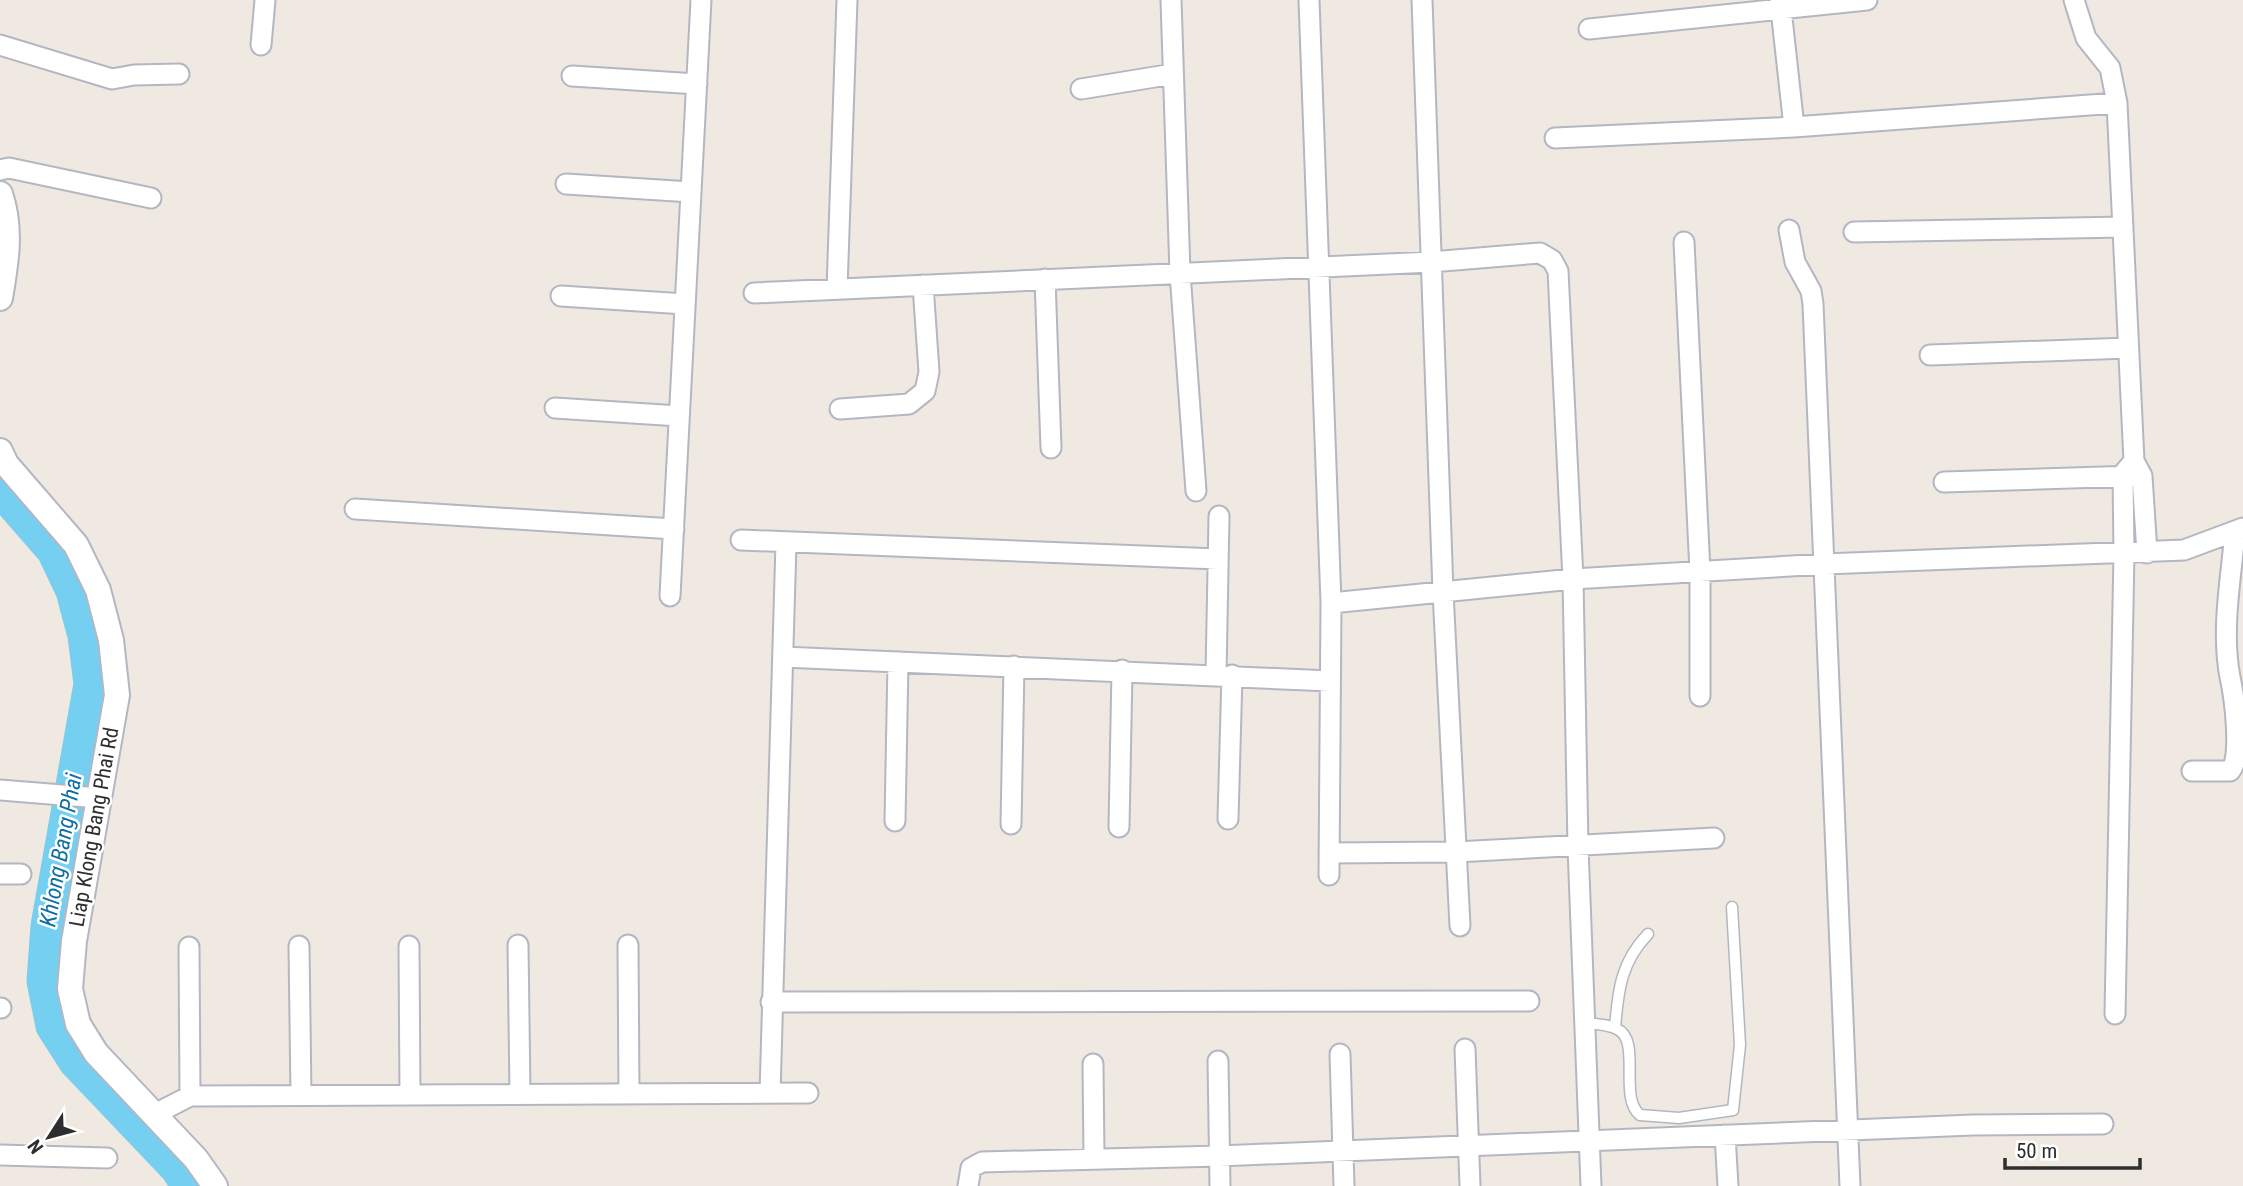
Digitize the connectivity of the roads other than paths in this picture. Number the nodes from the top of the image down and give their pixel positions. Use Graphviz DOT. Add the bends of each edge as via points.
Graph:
graph roads {
  1 [pos="265,0"];
  2 [pos="701,0"];
  3 [pos="847,0"];
  4 [pos="1171,0"];
  5 [pos="1310,0"];
  6 [pos="1422,0"];
  7 [pos="1867,0"];
  8 [pos="2074,0"];
  9 [pos="1780,5"];
  10 [pos="1590,29"];
  11 [pos="0,45"];
  12 [pos="261,45"];
  13 [pos="178,74"];
  14 [pos="1173,74"];
  15 [pos="572,76"];
  16 [pos="697,84"];
  17 [pos="1080,89"];
  18 [pos="2117,103"];
  19 [pos="1794,127"];
  20 [pos="1555,138"];
  21 [pos="0,170"];
  22 [pos="566,184"];
  23 [pos="691,192"];
  24 [pos="0,194"];
  25 [pos="151,198"];
  26 [pos="2123,227"];
  27 [pos="1789,230"];
  28 [pos="1854,232"];
  29 [pos="1684,242"];
  30 [pos="1431,262"];
  31 [pos="1317,266"];
  32 [pos="1180,273"];
  33 [pos="1045,279"];
  34 [pos="923,285"];
  35 [pos="837,289"];
  36 [pos="754,293"];
  37 [pos="561,296"];
  38 [pos="0,298"];
  39 [pos="685,304"];
  40 [pos="2128,348"];
  41 [pos="1930,355"];
  42 [pos="555,408"];
  43 [pos="840,409"];
  44 [pos="679,416"];
  45 [pos="1051,448"];
  46 [pos="0,451"];
  47 [pos="2133,471"];
  48 [pos="1944,482"];
  49 [pos="1196,491"];
  50 [pos="355,509"];
  51 [pos="1219,516"];
  52 [pos="674,529"];
  53 [pos="2239,530"];
  54 [pos="741,540"];
  55 [pos="786,543"];
  56 [pos="2147,553"];
  57 [pos="2124,554"];
  58 [pos="1218,559"];
  59 [pos="1825,564"];
  60 [pos="1700,572"];
  61 [pos="1573,579"];
  62 [pos="1443,592"];
  63 [pos="670,596"];
  64 [pos="1331,603"];
  65 [pos="783,657"];
  66 [pos="898,662"];
  67 [pos="1014,666"];
  68 [pos="1122,670"];
  69 [pos="1224,675"];
  70 [pos="1330,681"];
  71 [pos="1700,696"];
  72 [pos="2192,771"];
  73 [pos="0,790"];
  74 [pos="95,797"];
  75 [pos="1228,819"];
  76 [pos="895,821"];
  77 [pos="1011,824"];
  78 [pos="1119,827"];
  79 [pos="1714,838"];
  80 [pos="1578,847"];
  81 [pos="1457,852"];
  82 [pos="1329,853"];
  83 [pos="0,874"];
  84 [pos="21,874"];
  85 [pos="1329,875"];
  86 [pos="1732,907"];
  87 [pos="1460,926"];
  88 [pos="1648,934"];
  89 [pos="518,945"];
  90 [pos="628,945"];
  91 [pos="299,946"];
  92 [pos="409,946"];
  93 [pos="189,947"];
  94 [pos="1530,1001"];
  95 [pos="771,1002"];
  96 [pos="2115,1014"];
  97 [pos="1584,1023"];
  98 [pos="1615,1027"];
  99 [pos="1465,1049"];
  100 [pos="1340,1054"];
  101 [pos="1218,1061"];
  102 [pos="1093,1064"];
  103 [pos="770,1093"];
  104 [pos="808,1093"];
  105 [pos="520,1094"];
  106 [pos="629,1094"];
  107 [pos="301,1095"];
  108 [pos="410,1095"];
  109 [pos="190,1096"];
  110 [pos="155,1114"];
  111 [pos="2103,1124"];
  112 [pos="1846,1130"];
  113 [pos="1725,1135"];
  114 [pos="1588,1140"];
  115 [pos="1467,1145"];
  116 [pos="1342,1151"];
  117 [pos="0,1155"];
  118 [pos="1219,1156"];
  119 [pos="1094,1157"];
  120 [pos="107,1158"];
  121 [pos="215,1186"];
  122 [pos="968,1186"];
  123 [pos="1220,1186"];
  124 [pos="1344,1186"];
  125 [pos="1470,1186"];
  126 [pos="1591,1186"];
  127 [pos="1728,1186"];
  128 [pos="1850,1186"];
  1 -- 12 [label="street"];
  2 -- 16 [label="street"];
  3 -- 35 [label="street"];
  4 -- 14 [label="street"];
  5 -- 31 [label="street"];
  6 -- 30 [label="street"];
  7 -- 9 [label="street"];
  8 -- 18 [label="street" via="2086,38 2110,68"];
  9 -- 10 [label="street"];
  9 -- 19 [label="street"];
  11 -- 13 [label="street" via="112,79"];
  14 -- 17 [label="street"];
  14 -- 32 [label="street"];
  15 -- 16 [label="street"];
  16 -- 23 [label="street"];
  18 -- 19 [label="street"];
  18 -- 26 [label="street"];
  19 -- 20 [label="street"];
  21 -- 25 [label="street" via="9,167"];
  22 -- 23 [label="street"];
  23 -- 39 [label="street"];
  24 -- 38 [label="street" via="7,226"];
  26 -- 28 [label="street"];
  26 -- 40 [label="street"];
  27 -- 59 [label="street" via="1795,261 1813,304"];
  29 -- 60 [label="street"];
  30 -- 31 [label="street"];
  30 -- 61 [label="street" via="1540,253 1559,271"];
  30 -- 62 [label="street"];
  31 -- 32 [label="street"];
  31 -- 64 [label="street"];
  32 -- 33 [label="street"];
  32 -- 49 [label="street"];
  33 -- 34 [label="street"];
  33 -- 45 [label="street"];
  34 -- 35 [label="street"];
  34 -- 43 [label="street" via="929,372 925,391 909,404"];
  35 -- 36 [label="street"];
  37 -- 39 [label="street"];
  39 -- 44 [label="street"];
  40 -- 41 [label="street"];
  40 -- 47 [label="street"];
  42 -- 44 [label="street"];
  44 -- 52 [label="street"];
  46 -- 74 [label="street, Liap Klong Bang Phai Rd" via="6,464 76,544 98,590 111,640 117,695"];
  47 -- 48 [label="street"];
  47 -- 56 [label="street"];
  47 -- 57 [label="street"];
  50 -- 52 [label="street"];
  51 -- 58 [label="street"];
  52 -- 63 [label="street"];
  53 -- 56 [label="street" via="2184,551"];
  53 -- 72 [label="street" via="2228,660 2238,715 2237,761 2230,771"];
  54 -- 55 [label="street"];
  55 -- 58 [label="street"];
  55 -- 65 [label="street"];
  56 -- 57 [label="street"];
  57 -- 59 [label="street"];
  57 -- 96 [label="street"];
  58 -- 69 [label="street"];
  59 -- 60 [label="street"];
  59 -- 112 [label="street"];
  60 -- 61 [label="street"];
  60 -- 71 [label="street"];
  61 -- 62 [label="street"];
  61 -- 80 [label="street"];
  62 -- 64 [label="street"];
  62 -- 81 [label="street"];
  64 -- 70 [label="street"];
  65 -- 66 [label="street"];
  65 -- 95 [label="street"];
  66 -- 67 [label="street"];
  66 -- 76 [label="street"];
  67 -- 68 [label="street"];
  67 -- 77 [label="street"];
  68 -- 69 [label="street"];
  68 -- 78 [label="street"];
  69 -- 70 [label="street"];
  69 -- 75 [label="street"];
  70 -- 82 [label="street"];
  73 -- 74 [label="street"];
  74 -- 110 [label="street, Liap Klong Bang Phai Rd" via="70,989 78,1024 96,1053"];
  79 -- 80 [label="street"];
  80 -- 81 [label="street"];
  80 -- 97 [label="street"];
  81 -- 82 [label="street"];
  81 -- 87 [label="street"];
  82 -- 85 [label="street"];
  83 -- 84 [label="street"];
  86 -- 98 [label="lane" via="1740,1045 1733,1110 1679,1118 1640,1115 1632,1106 1627,1041"];
  88 -- 98 [label="lane" via="1620,976"];
  89 -- 105 [label="street"];
  90 -- 106 [label="street"];
  91 -- 107 [label="street"];
  92 -- 108 [label="street"];
  93 -- 109 [label="street"];
  94 -- 95 [label="street"];
  95 -- 103 [label="street"];
  97 -- 98 [label="lane"];
  97 -- 114 [label="street"];
  99 -- 115 [label="street"];
  100 -- 116 [label="street"];
  101 -- 118 [label="street"];
  102 -- 119 [label="street"];
  103 -- 104 [label="street"];
  103 -- 106 [label="street"];
  105 -- 106 [label="street"];
  105 -- 108 [label="street"];
  107 -- 108 [label="street"];
  107 -- 109 [label="street"];
  109 -- 110 [label="street"];
  110 -- 121 [label="street, Liap Klong Bang Phai Rd"];
  111 -- 112 [label="street"];
  112 -- 113 [label="street"];
  112 -- 128 [label="street"];
  113 -- 114 [label="street"];
  113 -- 127 [label="street"];
  114 -- 115 [label="street"];
  114 -- 126 [label="street"];
  115 -- 116 [label="street"];
  115 -- 125 [label="street"];
  116 -- 118 [label="street"];
  116 -- 124 [label="street"];
  117 -- 120 [label="street"];
  118 -- 119 [label="street"];
  118 -- 123 [label="street"];
  119 -- 122 [label="street" via="982,1162 971,1168"];
}
